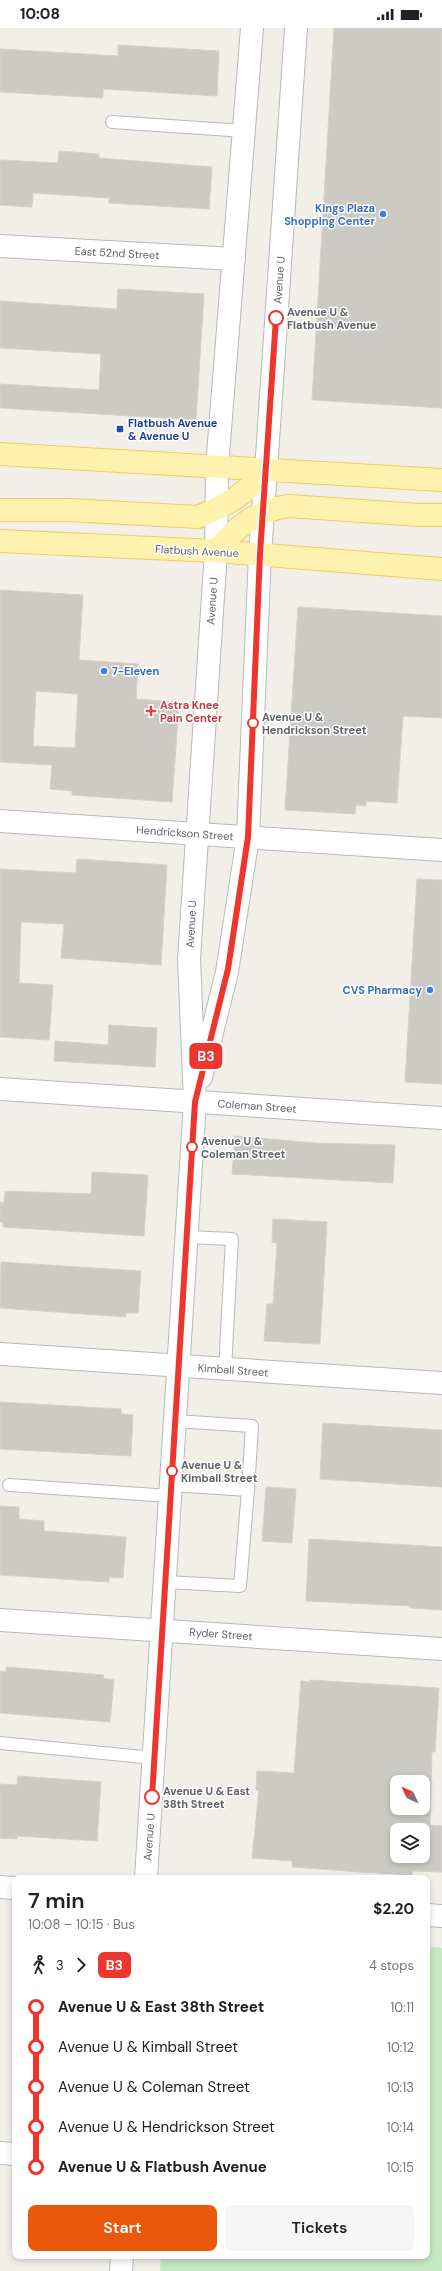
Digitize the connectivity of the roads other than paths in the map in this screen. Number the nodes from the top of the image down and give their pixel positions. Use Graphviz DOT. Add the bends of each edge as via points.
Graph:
graph roads {
  1 [pos="252,28"];
  2 [pos="296,28"];
  3 [pos="112,122"];
  4 [pos="244,131"];
  5 [pos="0,246"];
  6 [pos="234,259"];
  7 [pos="0,454"];
  8 [pos="217,467"];
  9 [pos="266,470"];
  10 [pos="442,480"];
  11 [pos="216,509"];
  12 [pos="0,510"];
  13 [pos="263,512"];
  14 [pos="442,515"];
  15 [pos="0,541"];
  16 [pos="216,551"];
  17 [pos="260,554"];
  18 [pos="442,569"];
  19 [pos="0,821"];
  20 [pos="196,833"];
  21 [pos="248,837"];
  22 [pos="442,850"];
  23 [pos="0,1089"];
  24 [pos="195,1102"];
  25 [pos="442,1118"];
  26 [pos="187,1237"];
  27 [pos="0,1354"];
  28 [pos="178,1366"];
  29 [pos="225,1369"];
  30 [pos="442,1383"];
  31 [pos="175,1421"];
  32 [pos="9,1485"];
  33 [pos="248,1490"];
  34 [pos="171,1491"];
  35 [pos="165,1582"];
  36 [pos="0,1620"];
  37 [pos="162,1631"];
  38 [pos="442,1649"];
  39 [pos="0,1743"];
  40 [pos="154,1758"];
  41 [pos="146,1875"];
  42 [pos="0,1887"];
  43 [pos="12,1888"];
  44 [pos="430,1915"];
  45 [pos="442,1916"];
  46 [pos="0,2152"];
  47 [pos="12,2154"];
  48 [pos="122,2259"];
  49 [pos="121,2271"];
  1 -- 4 [label="street, Avenue U"];
  2 -- 9 [label="street, Avenue U"];
  3 -- 4 [label="lane"];
  4 -- 6 [label="street, Avenue U"];
  5 -- 6 [label="street, East 52nd Street"];
  6 -- 8 [label="street, Avenue U"];
  7 -- 8 [label="main road"];
  8 -- 9 [label="main road"];
  8 -- 11 [label="street, Avenue U"];
  9 -- 10 [label="main road"];
  9 -- 11 [label="main road" via="251,488"];
  9 -- 13 [label="street, Avenue U"];
  11 -- 12 [label="main road" via="198,517 69,510"];
  11 -- 16 [label="street, Avenue U"];
  13 -- 14 [label="main road" via="289,506 419,516"];
  13 -- 16 [label="main road" via="237,528"];
  13 -- 17 [label="street, Avenue U"];
  15 -- 16 [label="main road, Flatbush Avenue"];
  16 -- 17 [label="main road, Flatbush Avenue"];
  16 -- 20 [label="street, Avenue U"];
  17 -- 18 [label="main road, Flatbush Avenue"];
  17 -- 21 [label="street, Avenue U"];
  19 -- 20 [label="street, Hendrickson Street"];
  20 -- 21 [label="street, Hendrickson Street"];
  20 -- 24 [label="street, Avenue U" via="189,959"];
  21 -- 22 [label="street, Hendrickson Street"];
  21 -- 24 [label="street, Avenue U" via="228,969"];
  23 -- 24 [label="street, Coleman Street"];
  24 -- 25 [label="street, Coleman Street"];
  24 -- 26 [label="street, Avenue U"];
  26 -- 28 [label="street, Avenue U"];
  26 -- 29 [label="lane" via="232,1239"];
  27 -- 28 [label="street, Kimball Street"];
  28 -- 29 [label="street, Kimball Street"];
  28 -- 31 [label="street, Avenue U"];
  29 -- 30 [label="street, Kimball Street"];
  31 -- 33 [label="lane" via="252,1426"];
  31 -- 34 [label="street, Avenue U"];
  32 -- 34 [label="lane"];
  33 -- 34 [label="lane"];
  33 -- 35 [label="lane" via="240,1586"];
  34 -- 35 [label="street, Avenue U"];
  35 -- 37 [label="street, Avenue U"];
  36 -- 37 [label="street, Ryder Street"];
  37 -- 38 [label="street, Ryder Street"];
  37 -- 40 [label="street, Avenue U"];
  39 -- 40 [label="lane"];
  40 -- 41 [label="street, Avenue U"];
  42 -- 43 [label="street"];
  44 -- 45 [label="street"];
  46 -- 47 [label="street"];
  48 -- 49 [label="street"];
}
